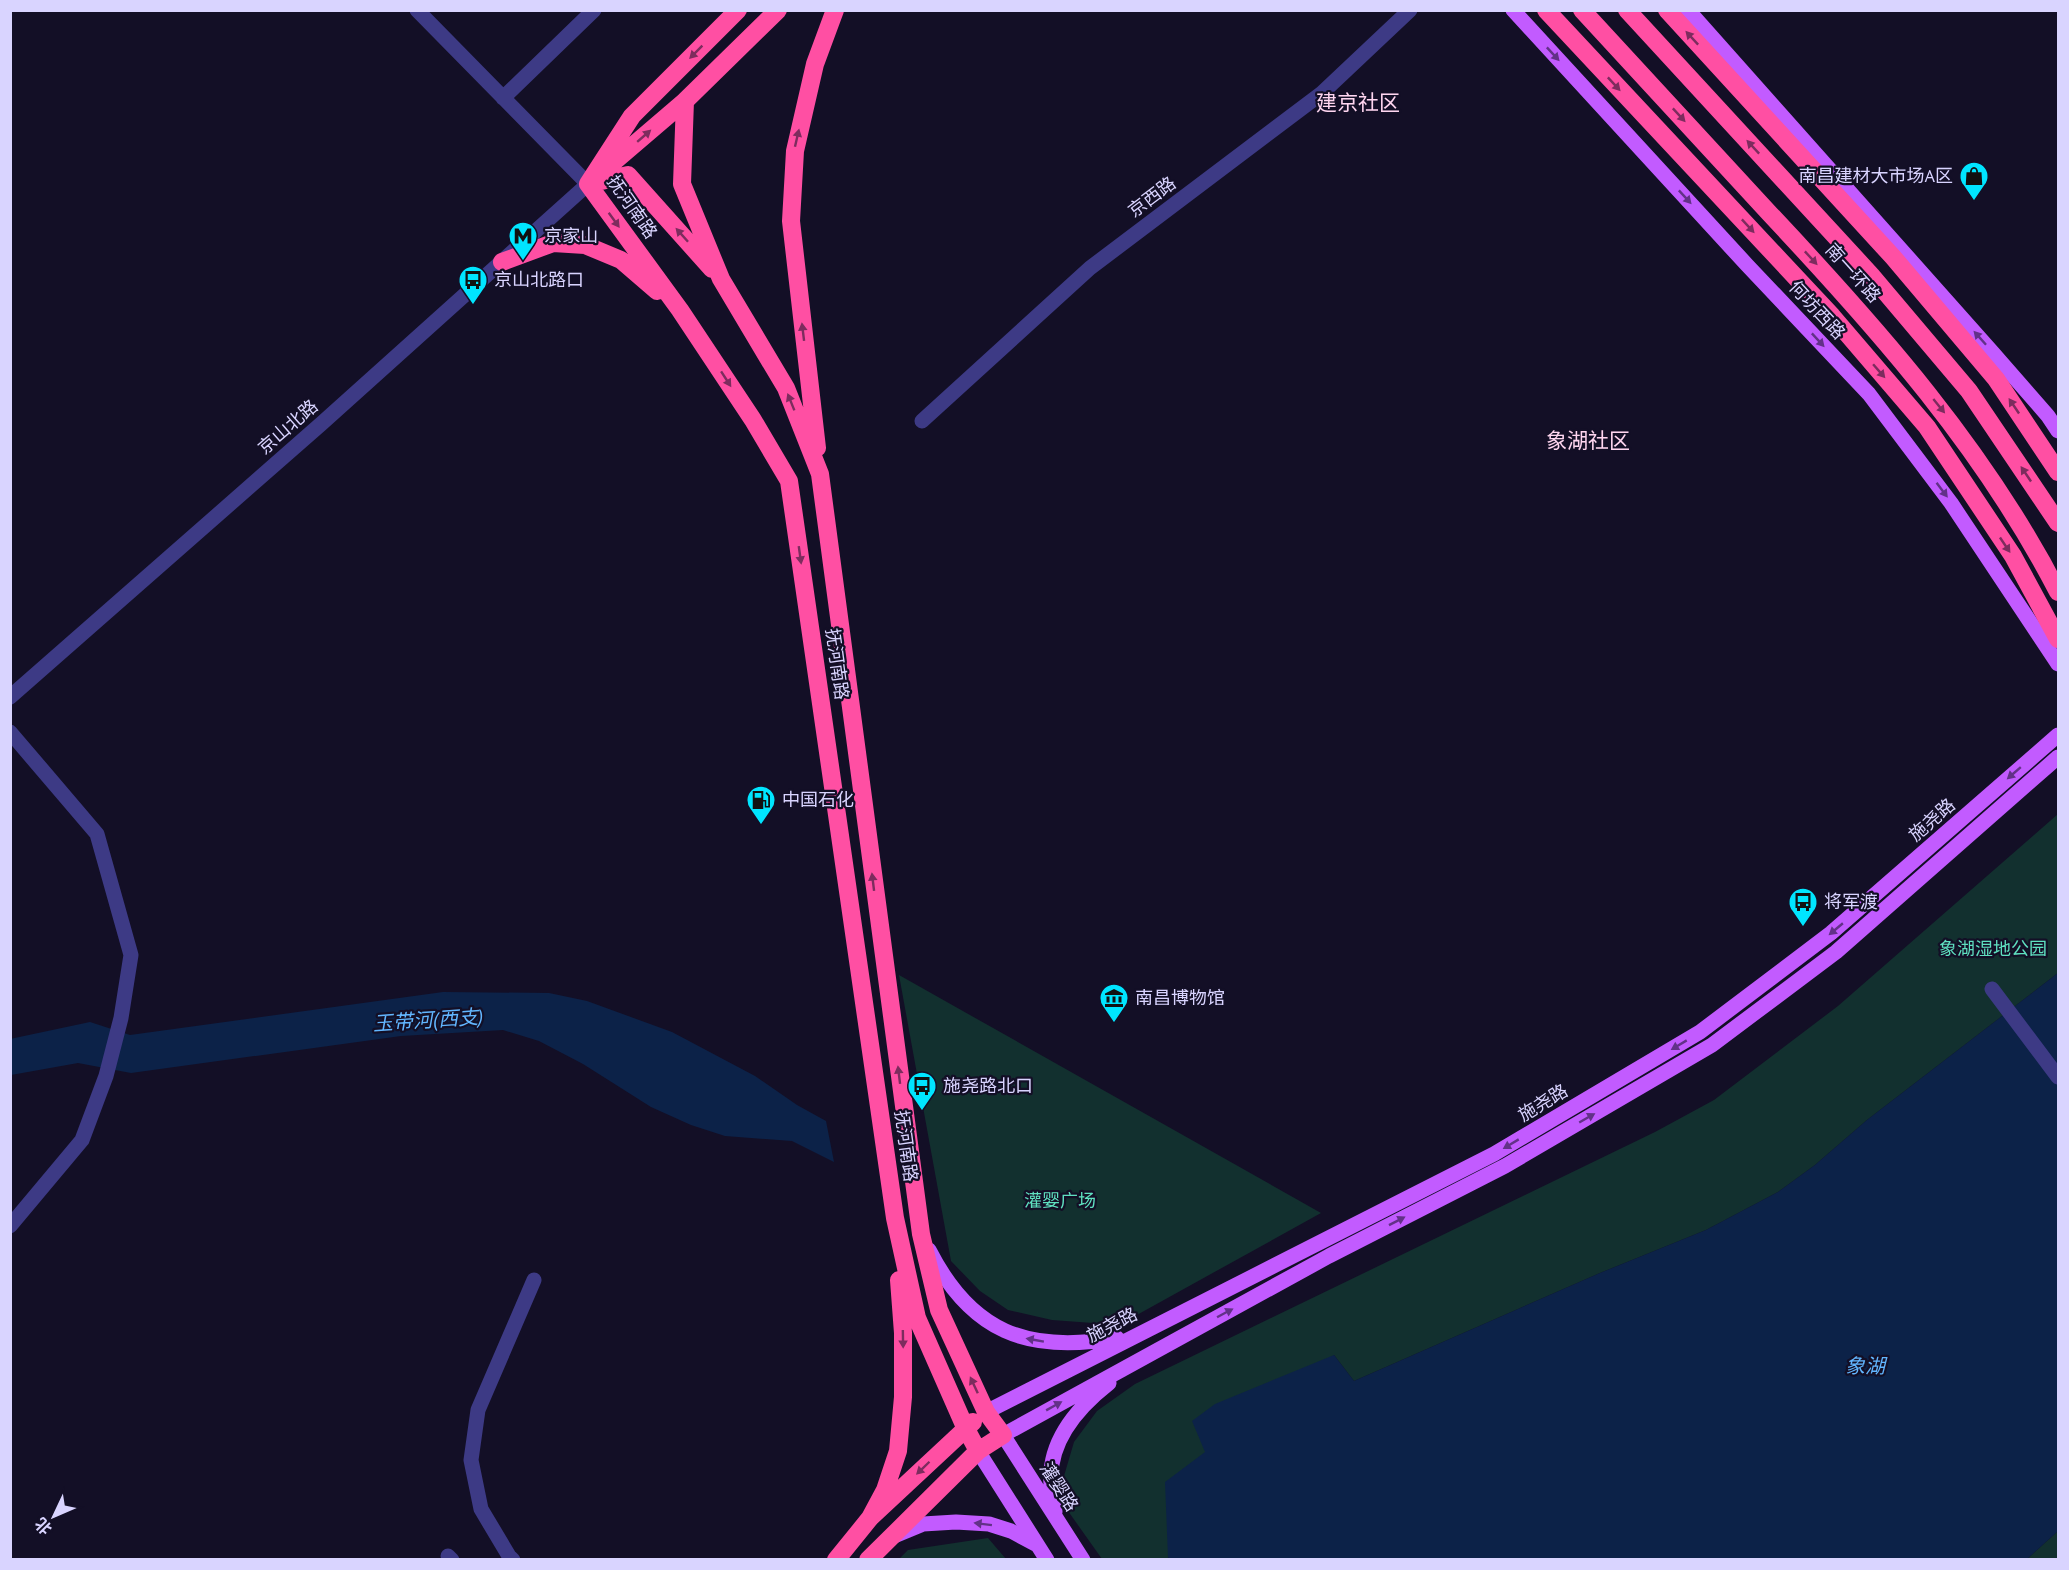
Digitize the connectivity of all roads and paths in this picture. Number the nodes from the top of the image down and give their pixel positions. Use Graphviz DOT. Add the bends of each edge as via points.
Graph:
graph roads {
  1 [pos="417,10"];
  2 [pos="594,10"];
  3 [pos="738,10"];
  4 [pos="778,10"];
  5 [pos="835,10"];
  6 [pos="1410,10"];
  7 [pos="1513,10"];
  8 [pos="1546,10"];
  9 [pos="1582,10"];
  10 [pos="1627,10"];
  11 [pos="1667,10"];
  12 [pos="1688,10"];
  13 [pos="503,98"];
  14 [pos="685,101"];
  15 [pos="588,184"];
  16 [pos="502,262"];
  17 [pos="721,279"];
  18 [pos="680,310"];
  19 [pos="922,421"];
  20 [pos="2058,431"];
  21 [pos="2058,472"];
  22 [pos="820,474"];
  23 [pos="2058,522"];
  24 [pos="2058,591"];
  25 [pos="2058,639"];
  26 [pos="2058,664"];
  27 [pos="10,697"];
  28 [pos="10,732"];
  29 [pos="2058,735"];
  30 [pos="2058,757"];
  31 [pos="1992,989"];
  32 [pos="2058,1077"];
  33 [pos="896,1218"];
  34 [pos="10,1226"];
  35 [pos="921,1234"];
  36 [pos="534,1281"];
  37 [pos="1134,1335"];
  38 [pos="1146,1355"];
  39 [pos="986,1412"];
  40 [pos="965,1427"];
  41 [pos="1003,1435"];
  42 [pos="978,1451"];
  43 [pos="870,1518"];
  44 [pos="1056,1518"];
  45 [pos="888,1539"];
  46 [pos="1037,1545"];
  47 [pos="513,1560"];
  48 [pos="836,1560"];
  49 [pos="868,1560"];
  50 [pos="1047,1560"];
  51 [pos="1083,1560"];
  1 -- 13 [label="street"];
  2 -- 13 [label="street"];
  3 -- 15 [label="highway, 抚河南路, one-way" via="632,116"];
  4 -- 14 [label="highway"];
  22 -- 5 [label="highway, one-way" via="791,221 795,151 815,63"];
  6 -- 19 [label="street, 京西路" via="1322,93 1090,268"];
  7 -- 26 [label="main road, 何坊西路, one-way" via="1869,394 1951,503"];
  8 -- 25 [label="highway, one-way" via="1832,316 1927,427 2013,556"];
  9 -- 24 [label="highway, 南一环路, one-way" via="1849,298 1944,412 2033,542"];
  23 -- 10 [label="highway, 南一环路, one-way" via="1962,382 1871,275"];
  21 -- 11 [label="highway, one-way" via="1996,379 1923,292"];
  20 -- 12 [label="main road, one-way"];
  13 -- 15 [label="street"];
  15 -- 14 [label="highway, one-way"];
  14 -- 17 [label="highway, 抚河南路" via="682,184"];
  15 -- 16 [label="street, 京山北路"];
  17 -- 15 [label="highway, one-way" via="628,175"];
  15 -- 18 [label="highway, 抚河南路, one-way"];
  16 -- 18 [label="highway" via="553,243 585,245 621,261"];
  16 -- 27 [label="street, 京山北路"];
  22 -- 17 [label="highway, 抚河南路, one-way" via="786,388"];
  18 -- 33 [label="highway, 抚河南路, one-way" via="789,481"];
  35 -- 22 [label="highway, 抚河南路, one-way"];
  28 -- 34 [label="street" via="97,834 131,956 106,1076 82,1140"];
  29 -- 37 [label="main road, 施尧路, one-way" via="1831,933 1700,1032 1494,1154"];
  38 -- 30 [label="main road, 施尧路, one-way" via="1505,1166 1712,1045 1836,952"];
  31 -- 32 [label="street"];
  33 -- 40 [label="highway, 抚河南路" via="917,1318"];
  33 -- 43 [label="highway, one-way" via="903,1397 898,1450 885,1490"];
  37 -- 35 [label="main road, one-way" via="1087,1343 1056,1343 1016,1336 985,1322 941,1273"];
  39 -- 35 [label="highway, 抚河南路, one-way" via="939,1310"];
  36 -- 47 [label="street" via="478,1410 471,1460 481,1509"];
  37 -- 39 [label="main road, 施尧路"];
  41 -- 38 [label="main road, 施尧路, one-way"];
  38 -- 44 [label="main road" via="1080,1409 1058,1443 1051,1483"];
  39 -- 40 [label="highway"];
  39 -- 41 [label="highway, 抚河南路"];
  40 -- 42 [label="highway, 抚河南路"];
  40 -- 43 [label="highway, one-way"];
  41 -- 42 [label="highway"];
  41 -- 44 [label="main road, 灌婴路"];
  42 -- 45 [label="highway"];
  42 -- 46 [label="main road"];
  43 -- 48 [label="highway"];
  44 -- 51 [label="main road, 灌婴路"];
  46 -- 45 [label="main road, one-way" via="989,1524 956,1522 923,1524"];
  45 -- 49 [label="highway"];
  46 -- 50 [label="main road"];
}
